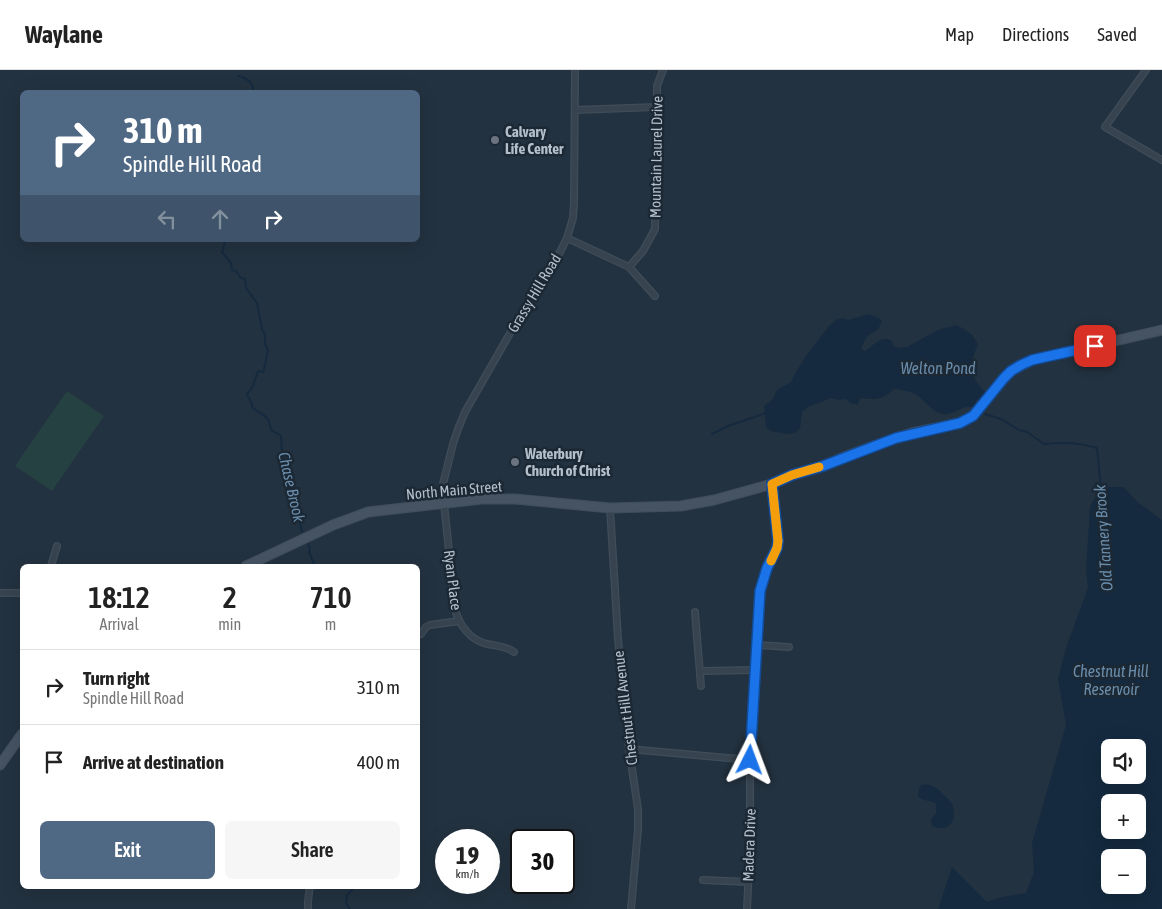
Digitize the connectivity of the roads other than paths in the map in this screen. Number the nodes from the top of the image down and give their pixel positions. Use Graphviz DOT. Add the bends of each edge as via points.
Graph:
graph roads {
  1 [pos="575,70"];
  2 [pos="663,70"];
  3 [pos="1146,70"];
  4 [pos="656,107"];
  5 [pos="575,110"];
  6 [pos="1162,160"];
  7 [pos="566,238"];
  8 [pos="629,268"];
  9 [pos="655,296"];
  10 [pos="1162,330"];
  11 [pos="772,484"];
  12 [pos="441,504"];
  13 [pos="610,508"];
  14 [pos="57,546"];
  15 [pos="52,564"];
  16 [pos="250,564"];
  17 [pos="20,592"];
  18 [pos="0,593"];
  19 [pos="695,612"];
  20 [pos="459,621"];
  21 [pos="421,634"];
  22 [pos="757,645"];
  23 [pos="789,647"];
  24 [pos="514,652"];
  25 [pos="756,670"];
  26 [pos="700,671"];
  27 [pos="701,686"];
  28 [pos="20,737"];
  29 [pos="629,748"];
  30 [pos="750,760"];
  31 [pos="0,765"];
  32 [pos="703,880"];
  33 [pos="748,882"];
  34 [pos="310,889"];
  35 [pos="308,909"];
  36 [pos="632,909"];
  37 [pos="747,909"];
  1 -- 5 [label="street, Grassy Hill Road"];
  2 -- 4 [label="street, Mountain Laurel Drive" via="657,86"];
  3 -- 6 [label="street" via="1105,127"];
  4 -- 5 [label="street"];
  4 -- 8 [label="street, Mountain Laurel Drive" via="655,229"];
  5 -- 7 [label="street, Grassy Hill Road" via="573,218"];
  7 -- 8 [label="street"];
  7 -- 12 [label="street, Grassy Hill Road" via="465,412 453,444"];
  8 -- 9 [label="street"];
  10 -- 11 [label="main road, North Main Street" via="1032,360 1011,371 966,420 896,438"];
  11 -- 13 [label="main road, North Main Street" via="681,506"];
  11 -- 22 [label="street, Madera Drive" via="778,541 760,591"];
  12 -- 13 [label="main road, North Main Street" via="515,499"];
  12 -- 16 [label="main road, North Main Street" via="368,512"];
  12 -- 20 [label="street, Ryan Place"];
  13 -- 29 [label="street, Chestnut Hill Avenue"];
  14 -- 15 [label="street"];
  17 -- 18 [label="street"];
  19 -- 26 [label="street"];
  20 -- 21 [label="street" via="430,625"];
  20 -- 24 [label="street, Ryan Place" via="479,640"];
  22 -- 23 [label="street"];
  22 -- 25 [label="street, Madera Drive"];
  25 -- 26 [label="street"];
  25 -- 30 [label="street, Madera Drive"];
  26 -- 27 [label="street"];
  28 -- 31 [label="main road"];
  29 -- 30 [label="street"];
  29 -- 36 [label="street, Chestnut Hill Avenue" via="638,809"];
  30 -- 33 [label="street, Madera Drive"];
  32 -- 33 [label="street"];
  33 -- 37 [label="street, Madera Drive"];
  34 -- 35 [label="street"];
}
